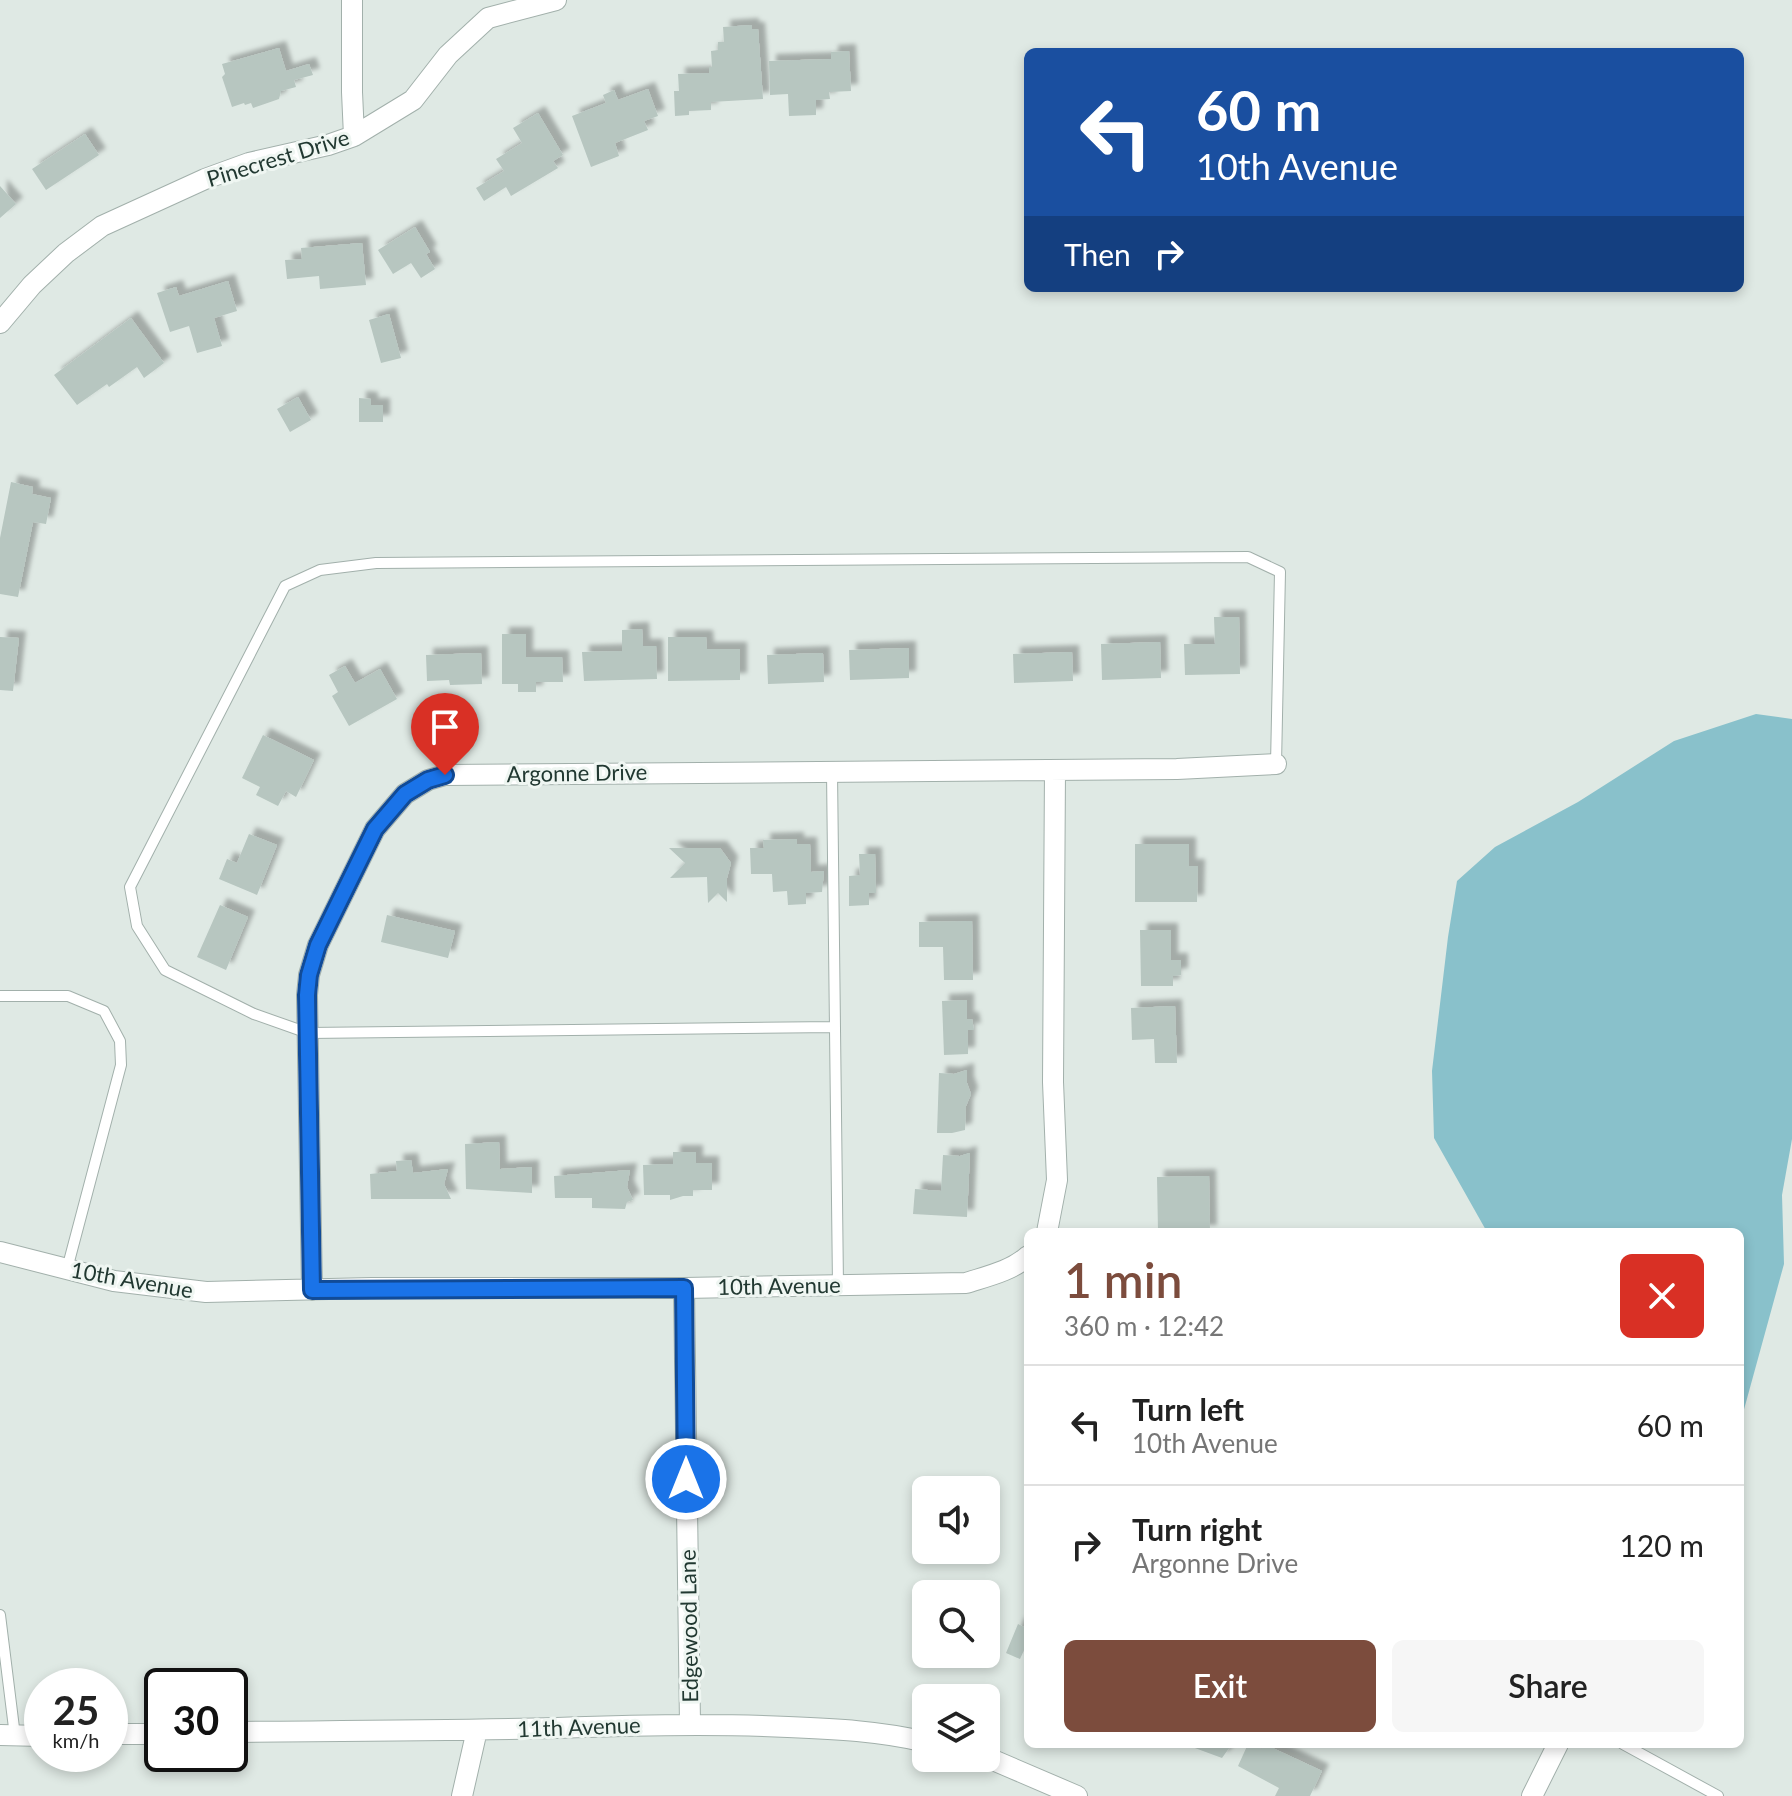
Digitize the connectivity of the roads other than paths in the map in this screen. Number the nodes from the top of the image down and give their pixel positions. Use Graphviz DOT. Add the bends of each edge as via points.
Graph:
graph roads {
  1 [pos="352,0"];
  2 [pos="556,0"];
  3 [pos="535,2"];
  4 [pos="354,136"];
  5 [pos="0,323"];
  6 [pos="1276,764"];
  7 [pos="1055,770"];
  8 [pos="832,771"];
  9 [pos="0,996"];
  10 [pos="835,1027"];
  11 [pos="308,1033"];
  12 [pos="1048,1228"];
  13 [pos="0,1252"];
  14 [pos="1024,1259"];
  15 [pos="67,1269"];
  16 [pos="838,1286"];
  17 [pos="684,1288"];
  18 [pos="312,1290"];
  19 [pos="0,1615"];
  20 [pos="690,1724"];
  21 [pos="477,1730"];
  22 [pos="248,1732"];
  23 [pos="8,1736"];
  24 [pos="912,1739"];
  25 [pos="1556,1748"];
  26 [pos="1630,1748"];
  27 [pos="1000,1763"];
  28 [pos="462,1796"];
  29 [pos="1077,1796"];
  30 [pos="1532,1796"];
  31 [pos="1718,1796"];
  1 -- 4 [label="street"];
  2 -- 3 [label="street, Pinecrest Drive"];
  3 -- 4 [label="street, Pinecrest Drive" via="488,18 448,55 413,100"];
  4 -- 5 [label="street, Pinecrest Drive" via="249,163 102,226 32,285"];
  6 -- 7 [label="street, Argonne Drive"];
  6 -- 11 [label="lane" via="1280,572 1248,557 376,563 320,570 285,586 130,887 137,926 165,970 254,1014"];
  7 -- 8 [label="street, Argonne Drive"];
  7 -- 12 [label="street" via="1057,1180"];
  8 -- 10 [label="lane"];
  8 -- 11 [label="street, Argonne Drive" via="445,775 428,780 405,794 375,829 318,945 308,985"];
  9 -- 15 [label="lane" via="68,996 104,1011 120,1041 121,1065"];
  10 -- 11 [label="lane"];
  10 -- 16 [label="lane"];
  11 -- 18 [label="street, Argonne Drive"];
  13 -- 15 [label="street, 10th Avenue"];
  14 -- 16 [label="street, 10th Avenue" via="966,1283"];
  15 -- 18 [label="street, 10th Avenue" via="114,1281 206,1292"];
  16 -- 17 [label="street, 10th Avenue"];
  17 -- 18 [label="street, 10th Avenue"];
  17 -- 20 [label="street, Edgewood Lane"];
  19 -- 23 [label="lane"];
  20 -- 21 [label="street, 11th Avenue"];
  20 -- 24 [label="street, 11th Avenue" via="852,1730"];
  21 -- 22 [label="street, 11th Avenue"];
  21 -- 28 [label="street"];
  25 -- 30 [label="street"];
  26 -- 31 [label="lane"];
  27 -- 29 [label="street"];
}
